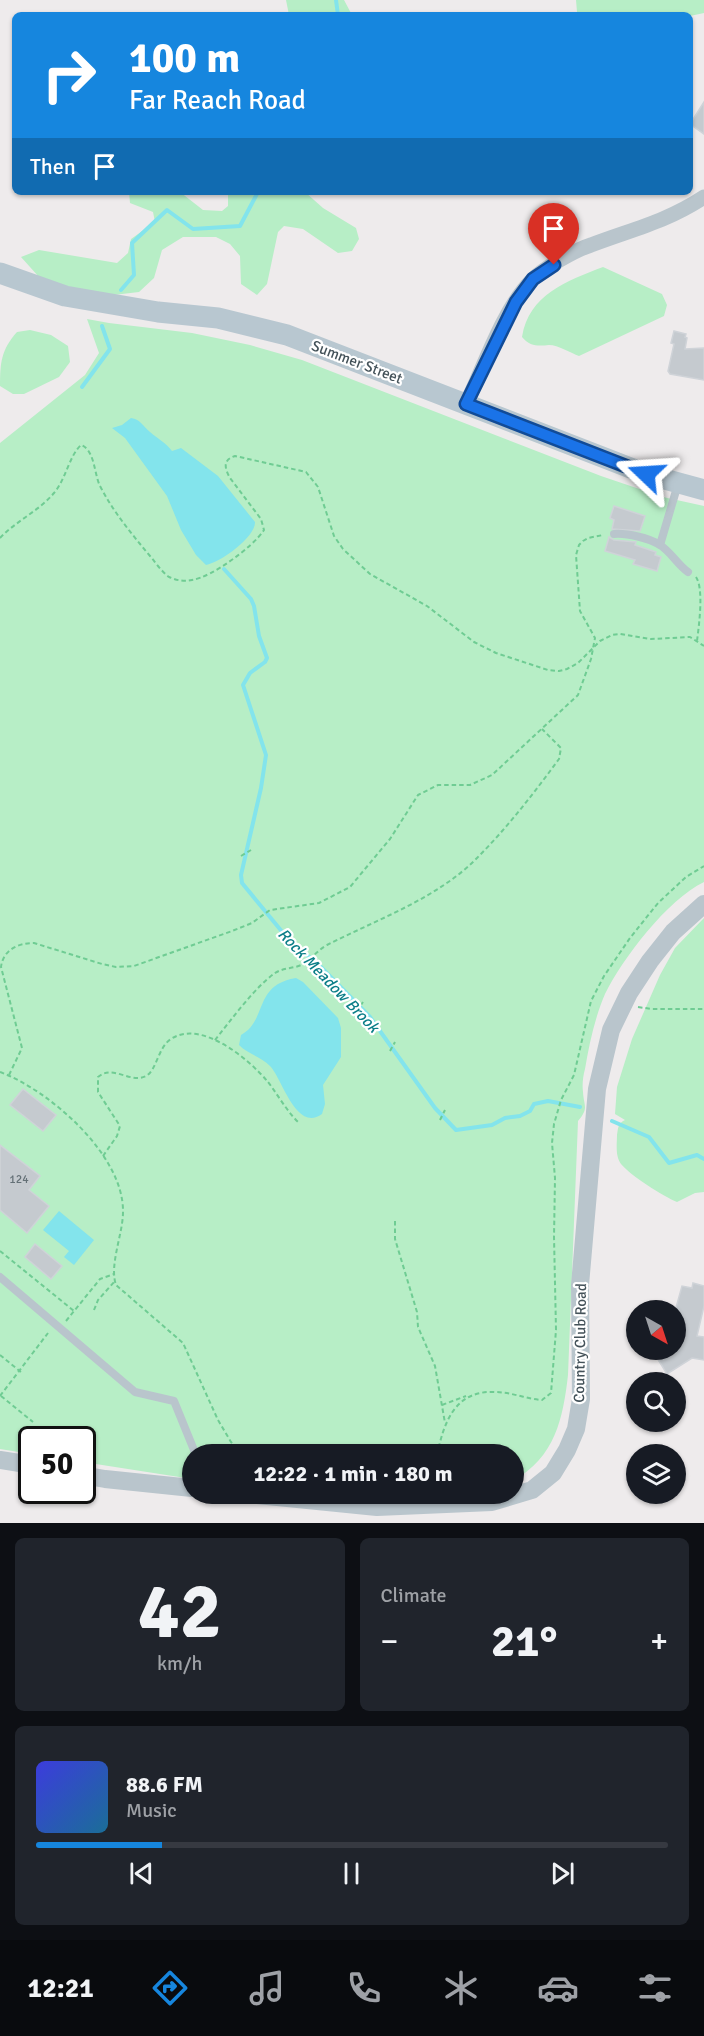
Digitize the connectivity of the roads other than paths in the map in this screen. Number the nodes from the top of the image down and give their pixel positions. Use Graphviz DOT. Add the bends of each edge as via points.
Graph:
graph roads {
  1 [pos="704,197"];
  2 [pos="0,273"];
  3 [pos="466,404"];
  4 [pos="679,483"];
  5 [pos="704,489"];
  6 [pos="614,534"];
  7 [pos="660,545"];
  8 [pos="688,572"];
  9 [pos="704,904"];
  10 [pos="0,1277"];
  11 [pos="192,1444"];
  12 [pos="0,1460"];
  13 [pos="18,1463"];
  14 [pos="96,1477"];
  15 [pos="182,1487"];
  16 [pos="524,1492"];
  17 [pos="347,1504"];
  18 [pos="446,1504"];
  1 -- 3 [label="street" via="646,227 588,245 533,279 510,312"];
  2 -- 3 [label="main road, Summer Street" via="65,296 218,318 287,335"];
  3 -- 4 [label="main road, Summer Street" via="602,458"];
  4 -- 5 [label="main road, Summer Street"];
  4 -- 7 [label="lane"];
  6 -- 7 [label="lane"];
  7 -- 8 [label="lane"];
  9 -- 16 [label="street, Country Club Road" via="673,932 640,976 611,1030 597,1089 580,1285 581,1399 576,1429 552,1473"];
  10 -- 11 [label="lane" via="135,1392 174,1401"];
  12 -- 13 [label="street"];
  14 -- 15 [label="street"];
  17 -- 18 [label="street, Country Club Road"];
}
